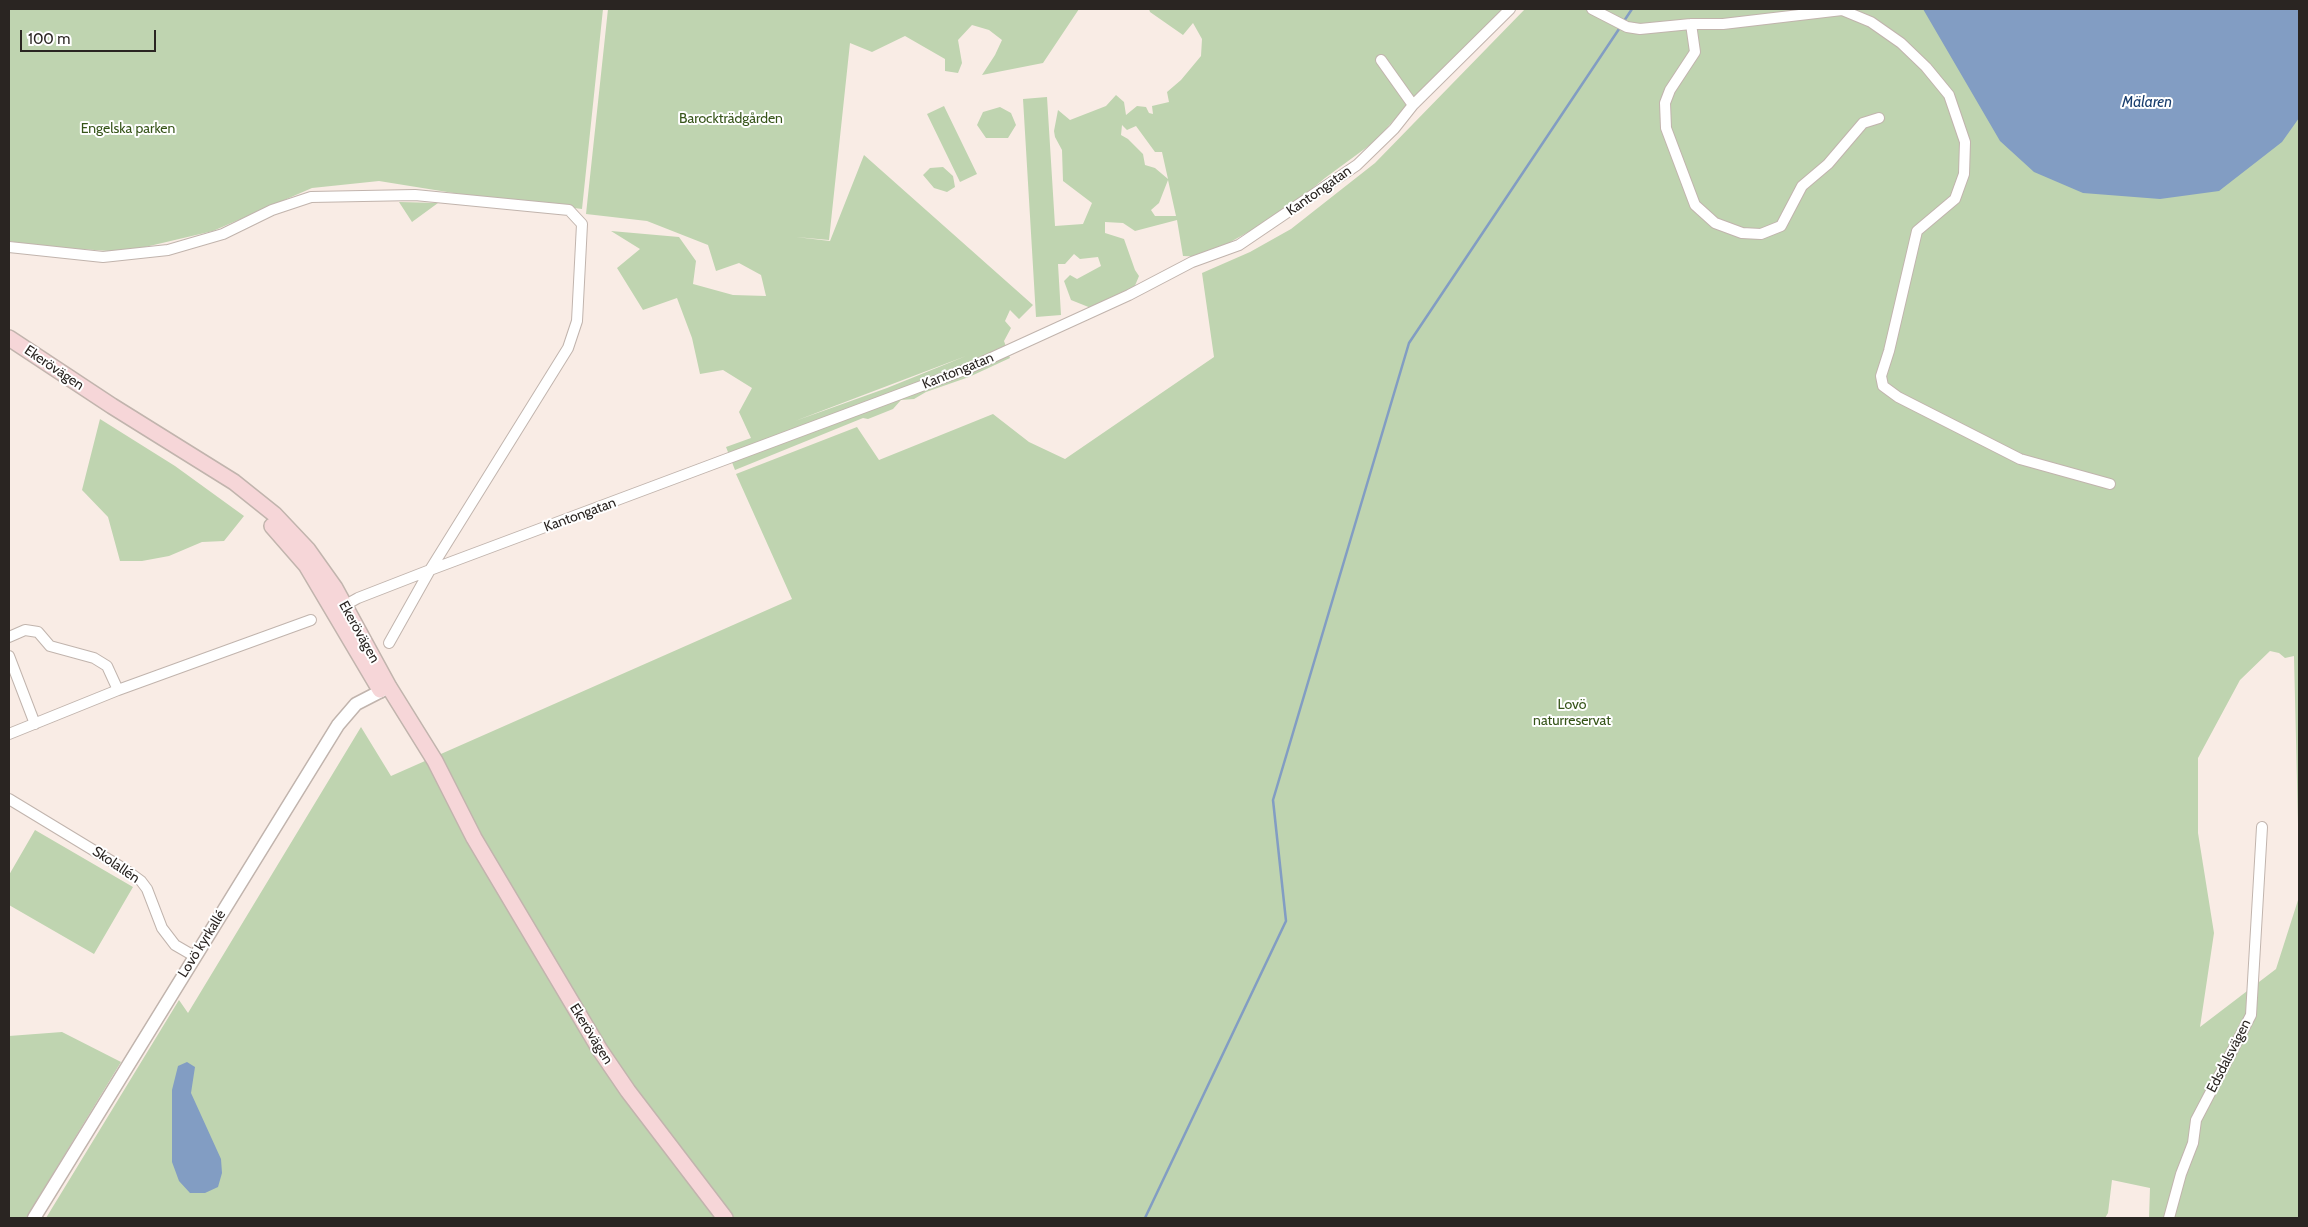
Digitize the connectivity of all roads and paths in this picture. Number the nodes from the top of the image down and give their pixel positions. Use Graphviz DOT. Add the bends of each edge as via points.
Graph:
graph roads {
  1 [pos="1510,9"];
  2 [pos="1592,9"];
  3 [pos="1692,24"];
  4 [pos="1381,60"];
  5 [pos="1413,105"];
  6 [pos="1879,118"];
  7 [pos="9,247"];
  8 [pos="9,338"];
  9 [pos="2110,484"];
  10 [pos="430,570"];
  11 [pos="339,608"];
  12 [pos="311,620"];
  13 [pos="9,637"];
  14 [pos="389,643"];
  15 [pos="9,656"];
  16 [pos="13,676"];
  17 [pos="118,690"];
  18 [pos="385,690"];
  19 [pos="35,724"];
  20 [pos="9,734"];
  21 [pos="9,799"];
  22 [pos="2262,827"];
  23 [pos="194,956"];
  24 [pos="34,1218"];
  25 [pos="725,1218"];
  26 [pos="2170,1218"];
  1 -- 5 [label="street, Kantongatan"];
  2 -- 3 [label="street" via="1628,27 1640,29"];
  3 -- 6 [label="street" via="1695,52 1665,103 1666,128 1695,205 1715,223 1742,234 1761,234 1781,226 1802,186 1828,164 1863,123"];
  3 -- 9 [label="street" via="1723,24 1842,10 1870,22 1926,67 1949,95 1965,142 1964,174 1955,199 1917,231 1880,376 1883,386 1898,397 2020,459"];
  4 -- 5 [label="street"];
  5 -- 10 [label="street, Kantongatan" via="1357,165 1239,244 1192,262 967,369"];
  7 -- 10 [label="street" via="103,257 168,250 223,234 272,210 311,197 415,195 569,210 582,224 577,321 568,348"];
  8 -- 11 [label="main road, Ekerövägen" via="200,462 268,522"];
  10 -- 11 [label="street, Kantongatan"];
  10 -- 14 [label="street"];
  11 -- 18 [label="main road, Ekerövägen"];
  12 -- 17 [label="street"];
  13 -- 17 [label="street" via="25,630 38,632 50,646 94,658 106,666"];
  15 -- 16 [label="street"];
  16 -- 19 [label="street"];
  17 -- 19 [label="street"];
  18 -- 23 [label="street, Lovö kyrkallé" via="356,704 338,725"];
  18 -- 25 [label="main road, Ekerövägen" via="438,768 474,838 600,1050 628,1092"];
  19 -- 20 [label="street"];
  21 -- 23 [label="street, Skolallén" via="141,881 162,928 175,945"];
  22 -- 26 [label="street, Edsdalsvägen" via="2251,1015 2196,1120 2193,1142"];
  23 -- 24 [label="street, Lovö kyrkallé"];
}
